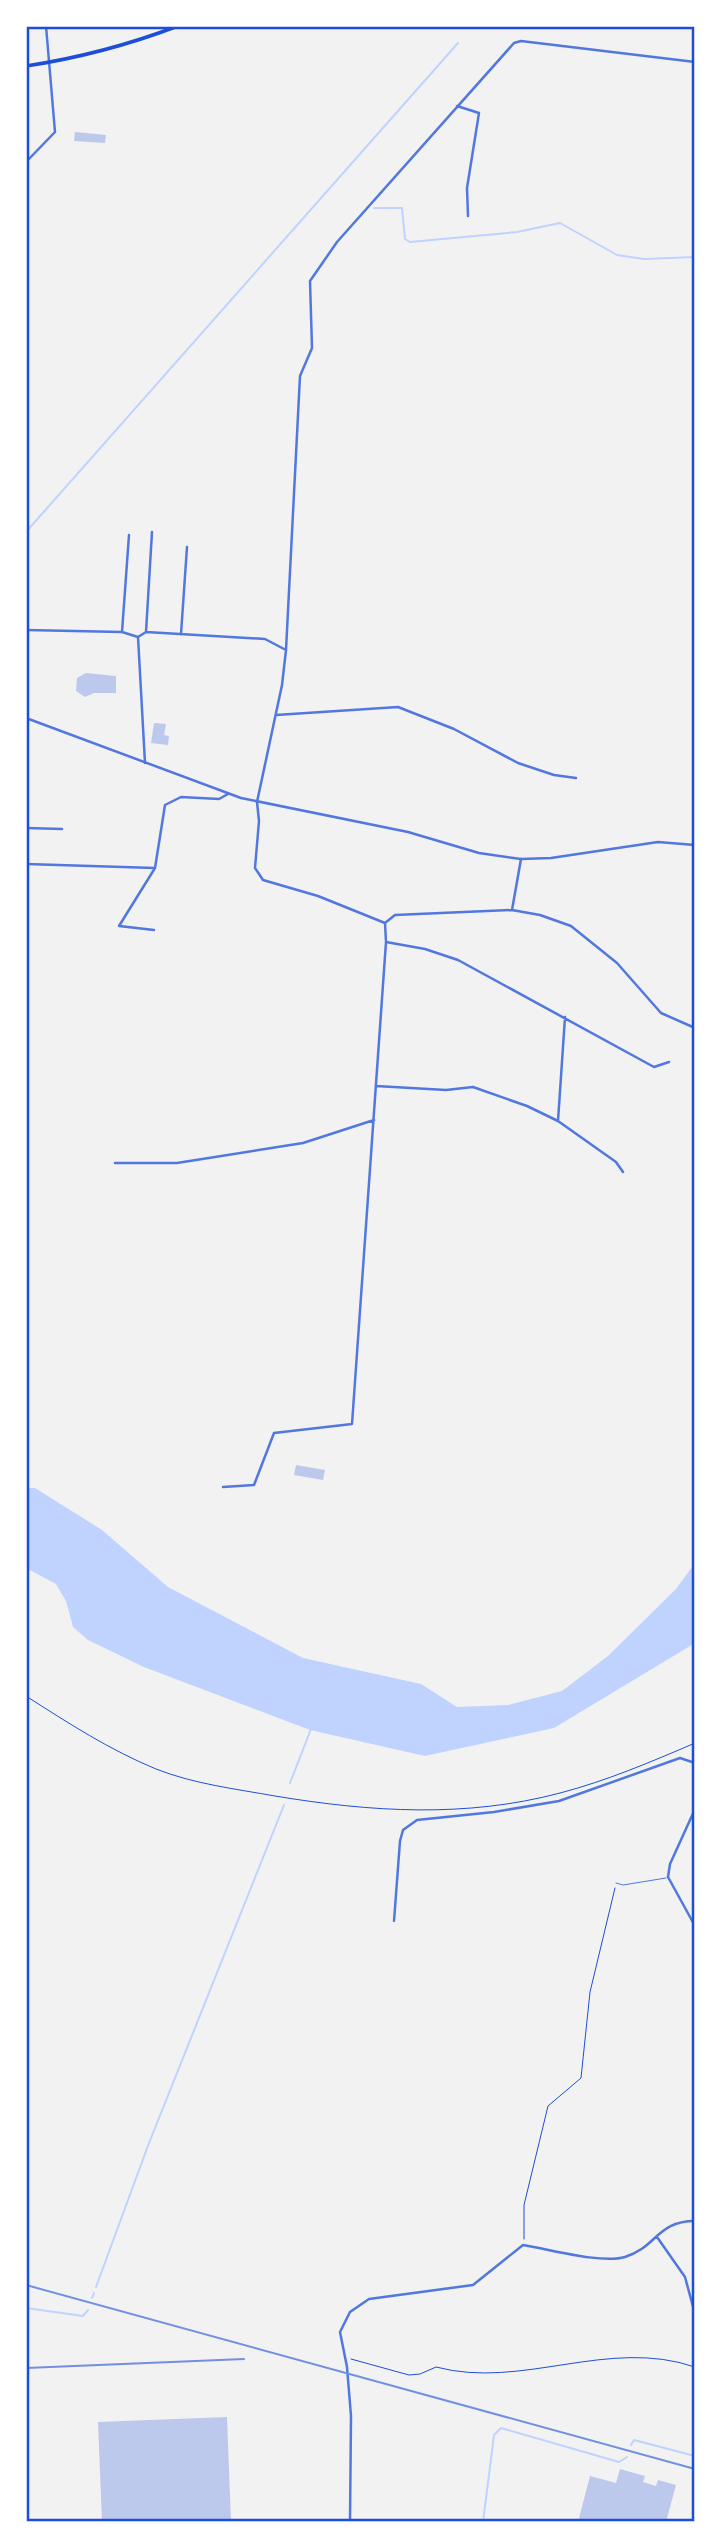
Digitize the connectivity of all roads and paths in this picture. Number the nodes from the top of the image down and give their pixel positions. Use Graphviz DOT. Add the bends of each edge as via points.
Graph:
graph roads {
  1 [pos="46,26"];
  2 [pos="178,26"];
  3 [pos="695,62"];
  4 [pos="49,63"];
  5 [pos="26,66"];
  6 [pos="456,106"];
  7 [pos="26,162"];
  8 [pos="468,216"];
  9 [pos="152,532"];
  10 [pos="129,535"];
  11 [pos="187,547"];
  12 [pos="26,630"];
  13 [pos="122,632"];
  14 [pos="146,632"];
  15 [pos="181,634"];
  16 [pos="138,637"];
  17 [pos="286,650"];
  18 [pos="276,715"];
  19 [pos="26,718"];
  20 [pos="145,763"];
  21 [pos="576,778"];
  22 [pos="228,794"];
  23 [pos="257,803"];
  24 [pos="26,828"];
  25 [pos="62,829"];
  26 [pos="695,845"];
  27 [pos="521,859"];
  28 [pos="26,864"];
  29 [pos="155,869"];
  30 [pos="512,910"];
  31 [pos="385,923"];
  32 [pos="154,930"];
  33 [pos="386,942"];
  34 [pos="565,1017"];
  35 [pos="695,1028"];
  36 [pos="668,1062"];
  37 [pos="376,1086"];
  38 [pos="374,1120"];
  39 [pos="558,1121"];
  40 [pos="115,1163"];
  41 [pos="623,1172"];
  42 [pos="223,1487"];
  43 [pos="26,1696"];
  44 [pos="695,1743"];
  45 [pos="695,1763"];
  46 [pos="695,1809"];
  47 [pos="668,1877"];
  48 [pos="616,1883"];
  49 [pos="394,1921"];
  50 [pos="695,1926"];
  51 [pos="695,2221"];
  52 [pos="657,2237"];
  53 [pos="523,2245"];
  54 [pos="695,2314"];
  55 [pos="345,2358"];
  56 [pos="695,2367"];
  57 [pos="350,2522"];
  1 -- 4 [label="street"];
  2 -- 4 [label="main road" via="135,42"];
  3 -- 6 [label="street" via="517,42"];
  4 -- 5 [label="main road"];
  4 -- 7 [label="street" via="55,132"];
  6 -- 8 [label="street" via="479,113 467,188"];
  6 -- 17 [label="street" via="337,242 310,281 312,348 300,376"];
  9 -- 14 [label="street"];
  10 -- 13 [label="street"];
  11 -- 15 [label="street"];
  12 -- 13 [label="street"];
  13 -- 16 [label="street"];
  14 -- 15 [label="street"];
  14 -- 16 [label="street"];
  15 -- 17 [label="street" via="265,639"];
  16 -- 20 [label="street"];
  17 -- 18 [label="street"];
  18 -- 21 [label="street" via="398,707 454,729 518,763"];
  18 -- 23 [label="street"];
  19 -- 20 [label="street"];
  20 -- 22 [label="street"];
  22 -- 23 [label="street"];
  22 -- 29 [label="street" via="219,799 181,797 165,805"];
  23 -- 27 [label="street"];
  23 -- 31 [label="street" via="254,868 263,880"];
  24 -- 25 [label="street"];
  26 -- 27 [label="street" via="658,842"];
  27 -- 30 [label="street"];
  28 -- 29 [label="street"];
  29 -- 32 [label="street" via="119,926"];
  30 -- 31 [label="street" via="395,915"];
  30 -- 35 [label="street" via="571,926 617,964 662,1013"];
  31 -- 33 [label="street"];
  33 -- 34 [label="street" via="458,960"];
  33 -- 37 [label="street"];
  34 -- 36 [label="street" via="654,1067"];
  34 -- 39 [label="street"];
  37 -- 38 [label="street"];
  37 -- 39 [label="street" via="473,1087"];
  38 -- 40 [label="street" via="303,1143 177,1163"];
  38 -- 42 [label="street" via="352,1424 274,1433 254,1485"];
  39 -- 41 [label="street" via="616,1162"];
  43 -- 44 [label="path" via="116,1750 176,1776 393,1811 454,1810 542,1797 608,1778"];
  45 -- 49 [label="street" via="680,1758 535,1806 417,1820 403,1829 400,1841"];
  46 -- 47 [label="street"];
  47 -- 48 [label="lane"];
  47 -- 50 [label="street"];
  48 -- 53 [label="path" via="590,1992 581,2078 548,2106 524,2205"];
  51 -- 52 [label="street" via="669,2224"];
  52 -- 53 [label="street" via="618,2258"];
  52 -- 54 [label="street" via="685,2277"];
  53 -- 55 [label="street" via="478,2283 381,2295 350,2312 341,2332"];
  55 -- 56 [label="path" via="409,2375 436,2367 452,2373 505,2374 609,2357"];
  55 -- 57 [label="street" via="351,2416"];
}
